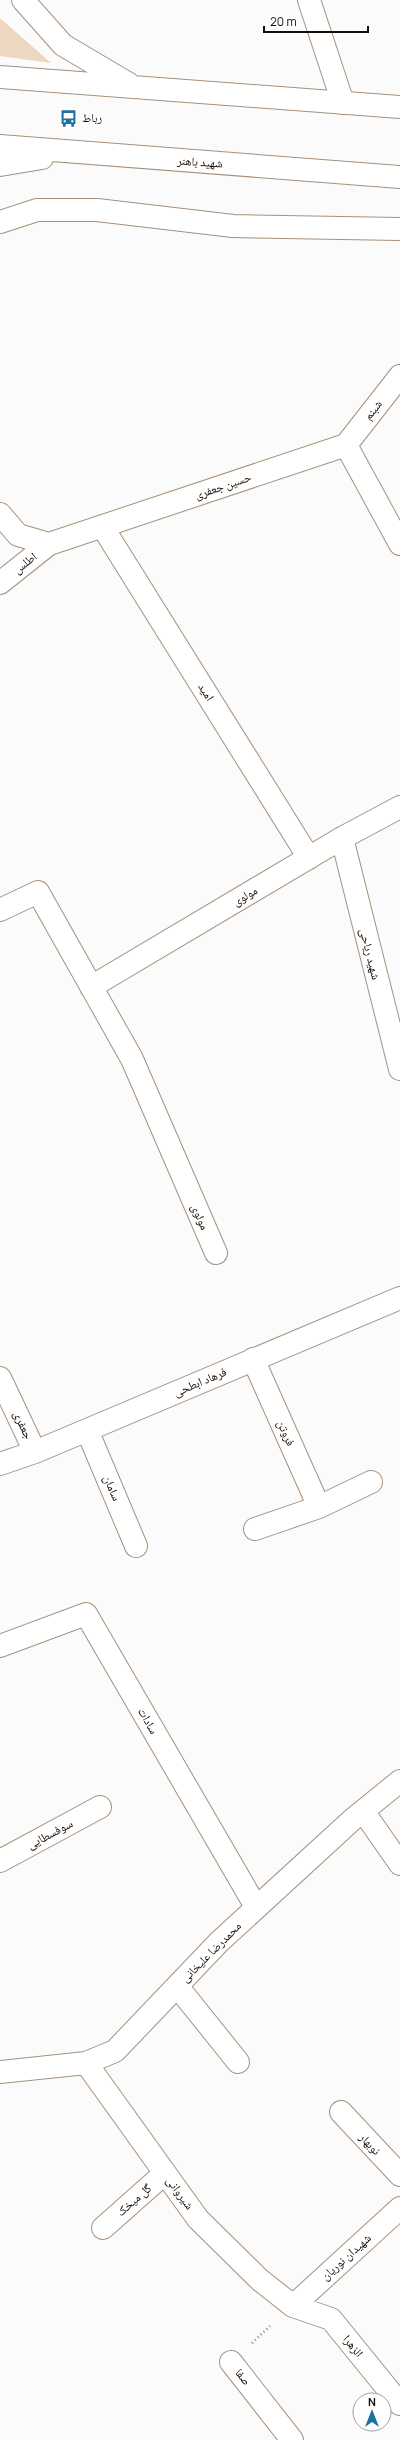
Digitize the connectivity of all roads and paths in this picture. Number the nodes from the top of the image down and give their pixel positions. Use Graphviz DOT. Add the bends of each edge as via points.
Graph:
graph roads {
  1 [pos="23,0"];
  2 [pos="308,0"];
  3 [pos="0,77"];
  4 [pos="134,87"];
  5 [pos="343,104"];
  6 [pos="400,107"];
  7 [pos="0,146"];
  8 [pos="80,152"];
  9 [pos="0,165"];
  10 [pos="400,177"];
  11 [pos="0,222"];
  12 [pos="400,229"];
  13 [pos="400,376"];
  14 [pos="346,445"];
  15 [pos="0,514"];
  16 [pos="102,526"];
  17 [pos="49,544"];
  18 [pos="400,544"];
  19 [pos="0,583"];
  20 [pos="400,807"];
  21 [pos="342,838"];
  22 [pos="309,858"];
  23 [pos="0,910"];
  24 [pos="91,987"];
  25 [pos="400,1069"];
  26 [pos="216,1254"];
  27 [pos="400,1298"];
  28 [pos="253,1360"];
  29 [pos="0,1378"];
  30 [pos="87,1430"];
  31 [pos="35,1452"];
  32 [pos="0,1464"];
  33 [pos="371,1482"];
  34 [pos="319,1507"];
  35 [pos="255,1529"];
  36 [pos="136,1546"];
  37 [pos="0,1646"];
  38 [pos="400,1781"];
  39 [pos="100,1807"];
  40 [pos="363,1811"];
  41 [pos="0,1861"];
  42 [pos="400,1864"];
  43 [pos="256,1907"];
  44 [pos="177,1986"];
  45 [pos="238,2062"];
  46 [pos="86,2063"];
  47 [pos="0,2072"];
  48 [pos="341,2112"];
  49 [pos="165,2173"];
  50 [pos="400,2175"];
  51 [pos="400,2208"];
  52 [pos="103,2228"];
  53 [pos="293,2306"];
  54 [pos="231,2362"];
  55 [pos="400,2404"];
  56 [pos="292,2440"];
  1 -- 4 [label="street" via="63,45"];
  2 -- 5 [label="street"];
  3 -- 4 [label="street"];
  4 -- 5 [label="street"];
  5 -- 6 [label="street"];
  7 -- 8 [label="street, شهید باهنر"];
  8 -- 9 [label="street"];
  8 -- 10 [label="street, شهید باهنر"];
  11 -- 12 [label="street" via="37,210 98,210 233,226"];
  13 -- 14 [label="street, شبنم"];
  14 -- 16 [label="street, حسین جعفری"];
  14 -- 18 [label="street"];
  15 -- 17 [label="street" via="18,535"];
  16 -- 17 [label="street, حسین جعفری"];
  16 -- 22 [label="street, امید"];
  17 -- 19 [label="street, اطلس"];
  20 -- 21 [label="street, مولوی"];
  21 -- 22 [label="street, مولوی"];
  21 -- 25 [label="street, شهید ریاحی"];
  22 -- 24 [label="street, مولوی"];
  23 -- 24 [label="street, مولوی" via="38,892"];
  24 -- 26 [label="street, مولوی" via="132,1059"];
  27 -- 28 [label="street, فرهاد ابطحی"];
  28 -- 30 [label="street, فرهاد ابطحی"];
  28 -- 34 [label="street, فروتن"];
  29 -- 31 [label="street, جعفری"];
  30 -- 31 [label="street, فرهاد ابطحی"];
  30 -- 36 [label="street, سامان"];
  31 -- 32 [label="street, فرهاد ابطحی"];
  33 -- 34 [label="street"];
  34 -- 35 [label="street"];
  37 -- 43 [label="street, سادات" via="86,1614"];
  38 -- 40 [label="street, محمدرضا علیخانی"];
  39 -- 41 [label="street, سوفسطایی"];
  40 -- 42 [label="street"];
  40 -- 43 [label="street, محمدرضا علیخانی"];
  43 -- 44 [label="street, محمدرضا علیخانی"];
  44 -- 45 [label="street"];
  44 -- 46 [label="street, محمدرضا علیخانی" via="116,2051"];
  46 -- 47 [label="street, محمدرضا علیخانی"];
  46 -- 49 [label="street, شیروانی"];
  48 -- 50 [label="street, نوبهار"];
  49 -- 52 [label="street, گل میخک"];
  49 -- 53 [label="street, شیروانی" via="198,2218 260,2280"];
  51 -- 53 [label="street, شهیدان نوریان"];
  53 -- 54 [label="path, صفا"];
  53 -- 55 [label="street, الزهرا" via="331,2319"];
  54 -- 56 [label="street, صفا"];
}
